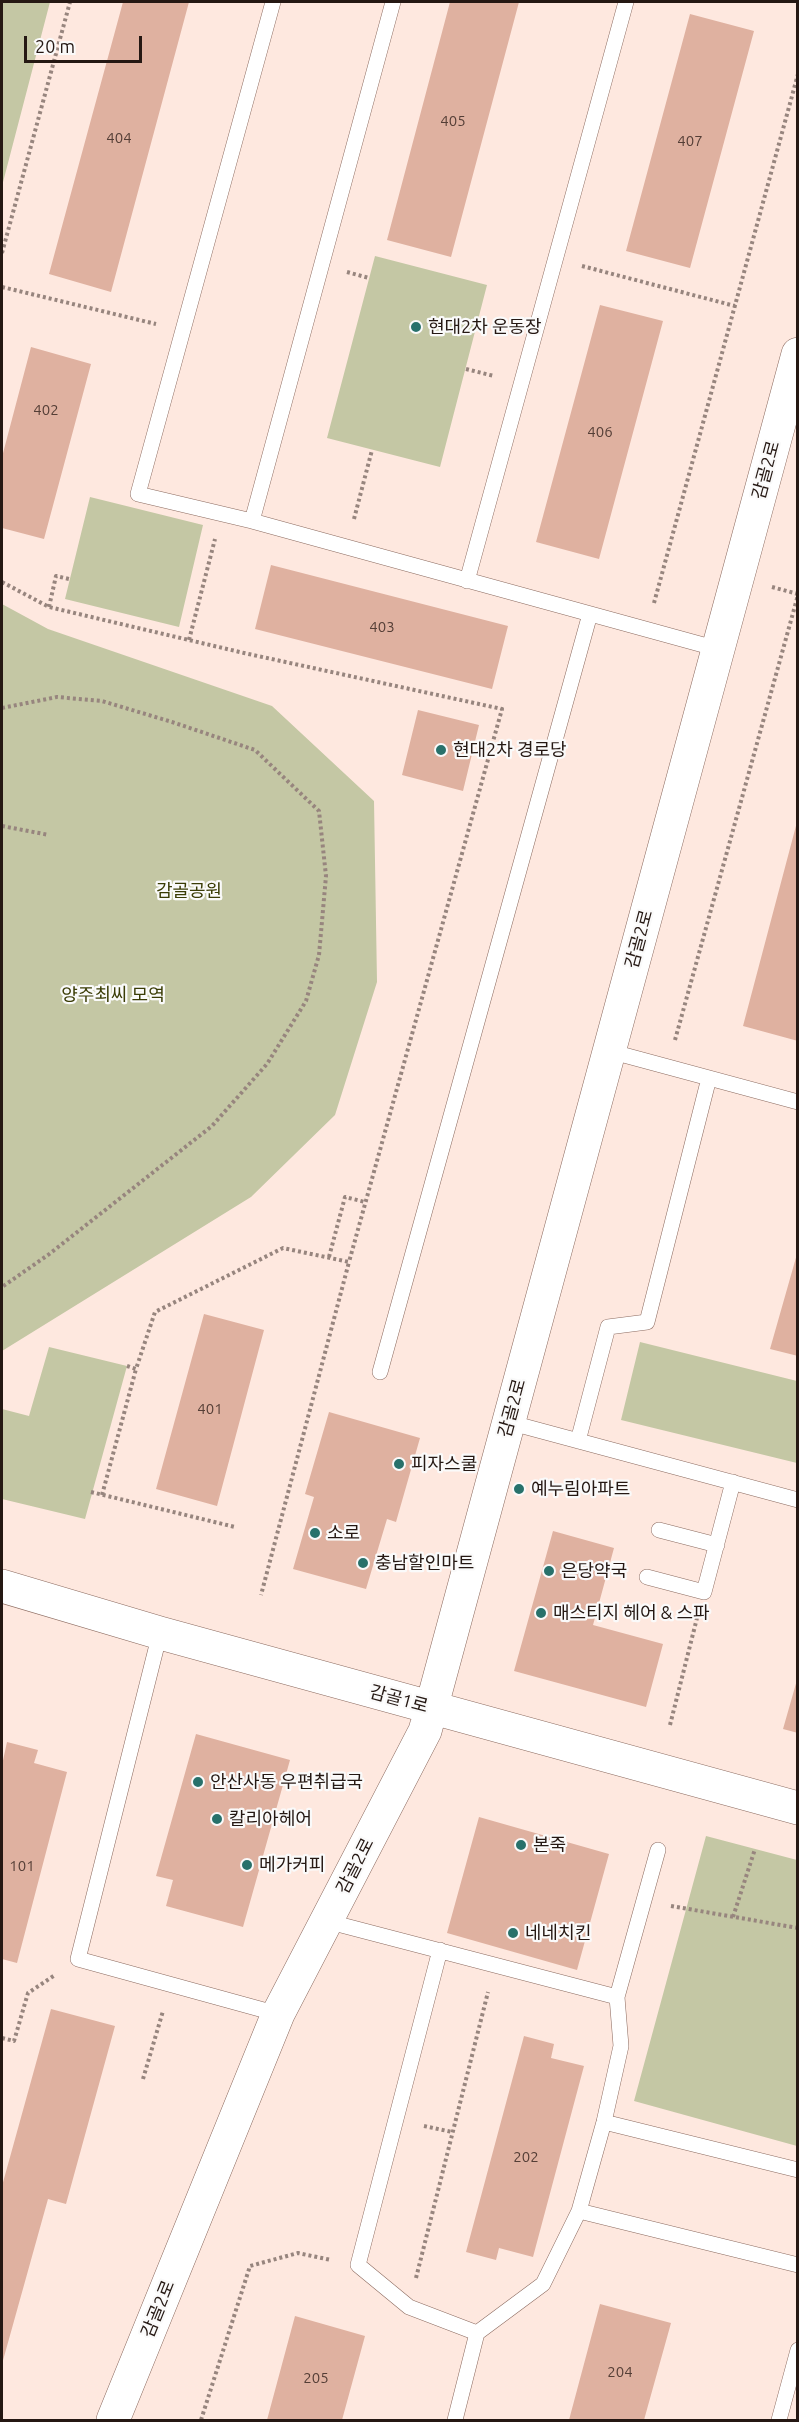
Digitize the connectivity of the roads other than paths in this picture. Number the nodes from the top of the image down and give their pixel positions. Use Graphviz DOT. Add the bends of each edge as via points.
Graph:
graph roads {
  1 [pos="273,2"];
  2 [pos="393,2"];
  3 [pos="626,2"];
  4 [pos="798,354"];
  5 [pos="252,521"];
  6 [pos="467,580"];
  7 [pos="590,614"];
  8 [pos="718,649"];
  9 [pos="609,1051"];
  10 [pos="709,1078"];
  11 [pos="798,1102"];
  12 [pos="380,1372"];
  13 [pos="508,1422"];
  14 [pos="578,1441"];
  15 [pos="733,1482"];
  16 [pos="798,1500"];
  17 [pos="659,1530"];
  18 [pos="717,1545"];
  19 [pos="646,1577"];
  20 [pos="2,1586"];
  21 [pos="160,1633"];
  22 [pos="431,1707"];
  23 [pos="798,1808"];
  24 [pos="658,1850"];
  25 [pos="326,1921"];
  26 [pos="440,1950"];
  27 [pos="617,1997"];
  28 [pos="278,2014"];
  29 [pos="604,2122"];
  30 [pos="798,2170"];
  31 [pos="579,2211"];
  32 [pos="798,2265"];
  33 [pos="477,2333"];
  34 [pos="798,2350"];
  35 [pos="112,2421"];
  36 [pos="454,2421"];
  37 [pos="778,2421"];
  1 -- 5 [label="lane" via="138,494"];
  2 -- 5 [label="lane"];
  3 -- 6 [label="lane"];
  4 -- 8 [label="street, 감골2로"];
  5 -- 6 [label="lane"];
  6 -- 7 [label="lane"];
  7 -- 8 [label="lane"];
  7 -- 12 [label="lane"];
  8 -- 9 [label="street, 감골2로"];
  9 -- 10 [label="lane"];
  9 -- 13 [label="street, 감골2로"];
  10 -- 11 [label="lane"];
  10 -- 14 [label="lane" via="647,1322 608,1327"];
  13 -- 14 [label="lane"];
  13 -- 22 [label="street, 감골2로"];
  14 -- 15 [label="lane"];
  15 -- 16 [label="lane"];
  15 -- 18 [label="lane"];
  17 -- 18 [label="lane"];
  18 -- 19 [label="lane" via="704,1592"];
  20 -- 21 [label="street, 감골1로"];
  21 -- 22 [label="street, 감골1로"];
  21 -- 28 [label="lane" via="78,1959"];
  22 -- 23 [label="street, 감골1로"];
  22 -- 25 [label="street, 감골2로" via="425,1731"];
  24 -- 27 [label="lane"];
  25 -- 26 [label="lane"];
  25 -- 28 [label="street, 감골2로"];
  26 -- 27 [label="lane"];
  26 -- 33 [label="lane" via="358,2265 409,2307"];
  27 -- 29 [label="lane" via="621,2046"];
  28 -- 35 [label="street, 감골2로"];
  29 -- 30 [label="lane"];
  29 -- 31 [label="lane"];
  31 -- 32 [label="lane"];
  31 -- 33 [label="lane" via="543,2284"];
  33 -- 36 [label="lane"];
  34 -- 37 [label="lane"];
}
